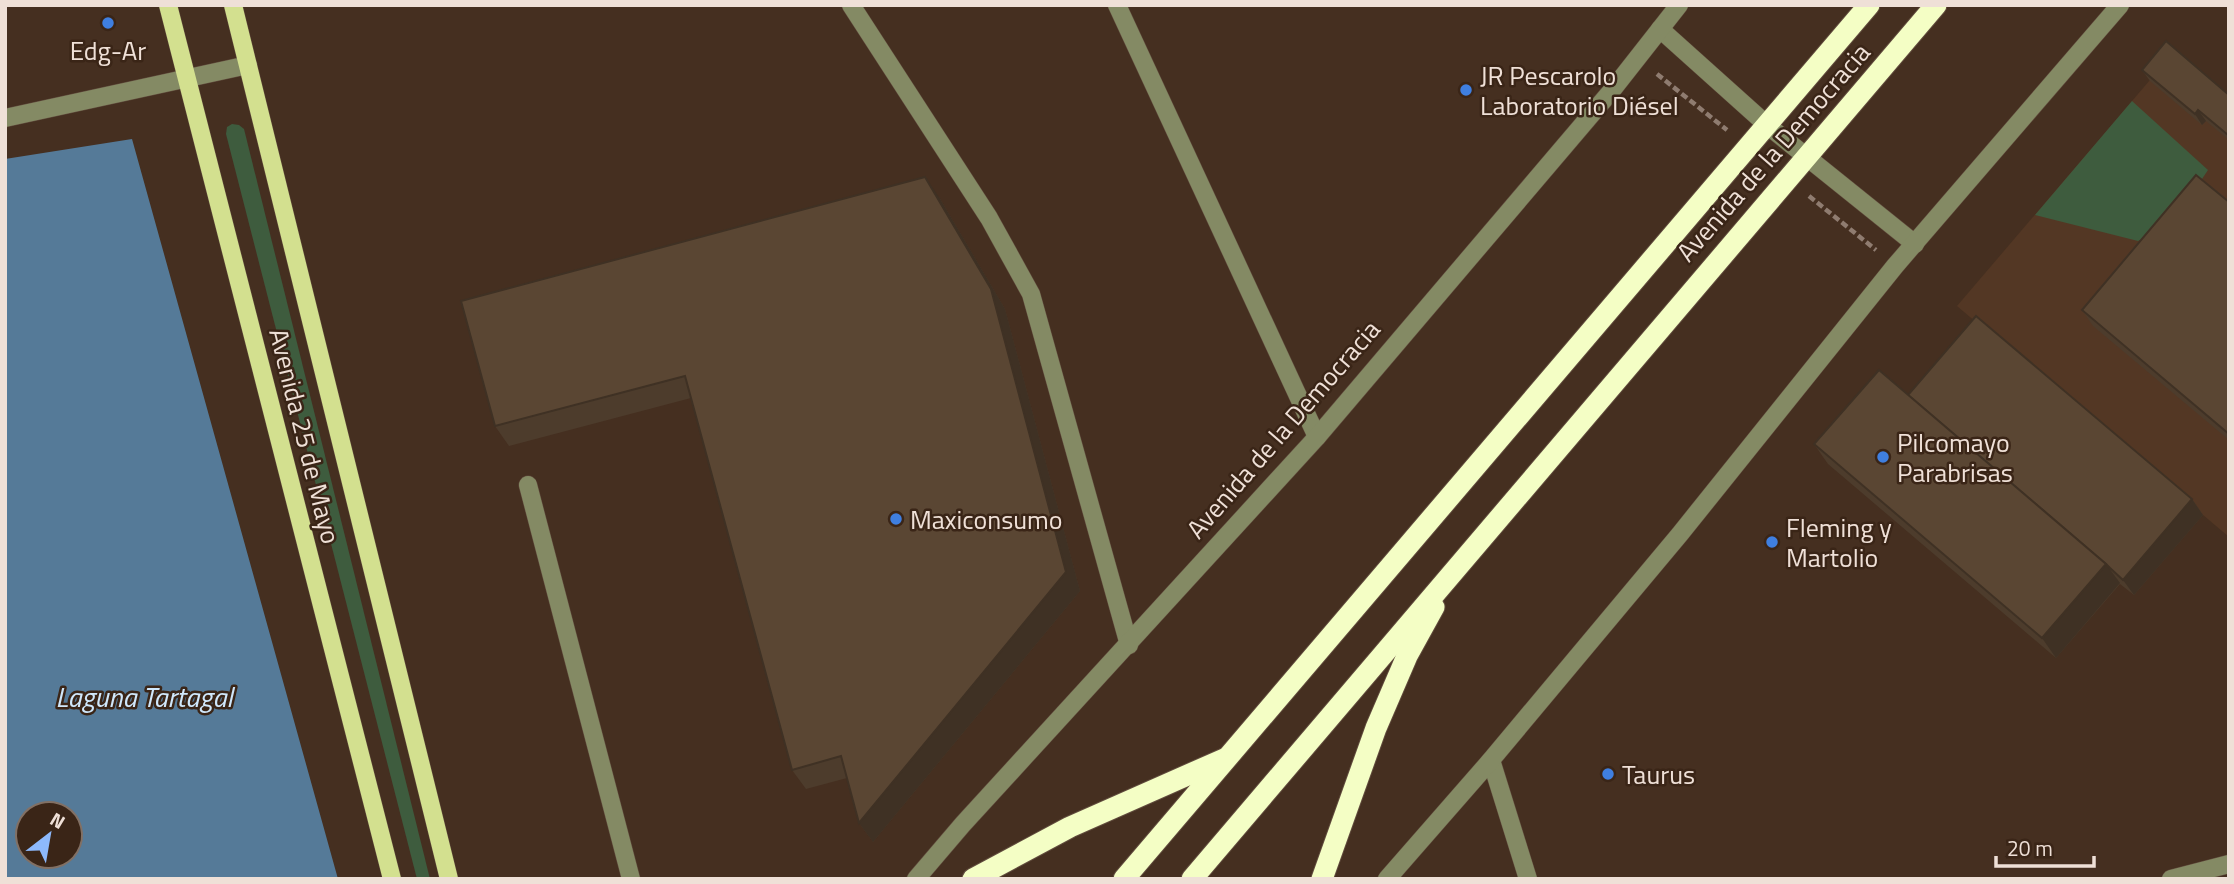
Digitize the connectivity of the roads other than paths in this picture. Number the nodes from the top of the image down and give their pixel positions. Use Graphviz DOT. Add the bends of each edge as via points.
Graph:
graph roads {
  1 [pos="168,5"];
  2 [pos="233,5"];
  3 [pos="851,5"];
  4 [pos="1117,5"];
  5 [pos="1679,5"];
  6 [pos="1868,5"];
  7 [pos="1936,5"];
  8 [pos="2120,5"];
  9 [pos="1660,29"];
  10 [pos="248,65"];
  11 [pos="186,79"];
  12 [pos="5,118"];
  13 [pos="1767,125"];
  14 [pos="1807,155"];
  15 [pos="1914,244"];
  16 [pos="1317,437"];
  17 [pos="527,485"];
  18 [pos="1457,566"];
  19 [pos="1129,645"];
  20 [pos="1229,757"];
  21 [pos="1491,760"];
  22 [pos="2229,864"];
  23 [pos="393,879"];
  24 [pos="449,879"];
  25 [pos="631,879"];
  26 [pos="916,879"];
  27 [pos="973,879"];
  28 [pos="1125,879"];
  29 [pos="1192,879"];
  30 [pos="1322,879"];
  31 [pos="1387,879"];
  32 [pos="1528,879"];
  33 [pos="2171,879"];
  1 -- 11 [label="main road, Avenida 25 de Mayo"];
  2 -- 10 [label="main road, Avenida 25 de Mayo"];
  3 -- 19 [label="street" via="989,218 1031,294"];
  4 -- 16 [label="street"];
  5 -- 9 [label="street, Avenida de la Democracia"];
  6 -- 13 [label="highway, Avenida de la Democracia"];
  7 -- 14 [label="highway, Avenida de la Democracia"];
  8 -- 15 [label="street"];
  9 -- 13 [label="street"];
  9 -- 16 [label="street, Avenida de la Democracia"];
  10 -- 11 [label="street"];
  10 -- 24 [label="main road, Avenida 25 de Mayo"];
  11 -- 12 [label="street"];
  11 -- 23 [label="main road, Avenida 25 de Mayo"];
  13 -- 14 [label="street"];
  13 -- 20 [label="highway, Avenida de la Democracia"];
  14 -- 15 [label="street"];
  14 -- 18 [label="highway, Avenida de la Democracia"];
  15 -- 21 [label="street"];
  16 -- 19 [label="street, Avenida de la Democracia"];
  17 -- 25 [label="street"];
  18 -- 29 [label="highway, Avenida de la Democracia"];
  18 -- 30 [label="highway" via="1407,656 1381,716"];
  19 -- 26 [label="street, Avenida de la Democracia"];
  20 -- 27 [label="highway" via="1070,827"];
  20 -- 28 [label="highway, Avenida de la Democracia"];
  21 -- 31 [label="street"];
  21 -- 32 [label="street"];
  22 -- 33 [label="street"];
}
